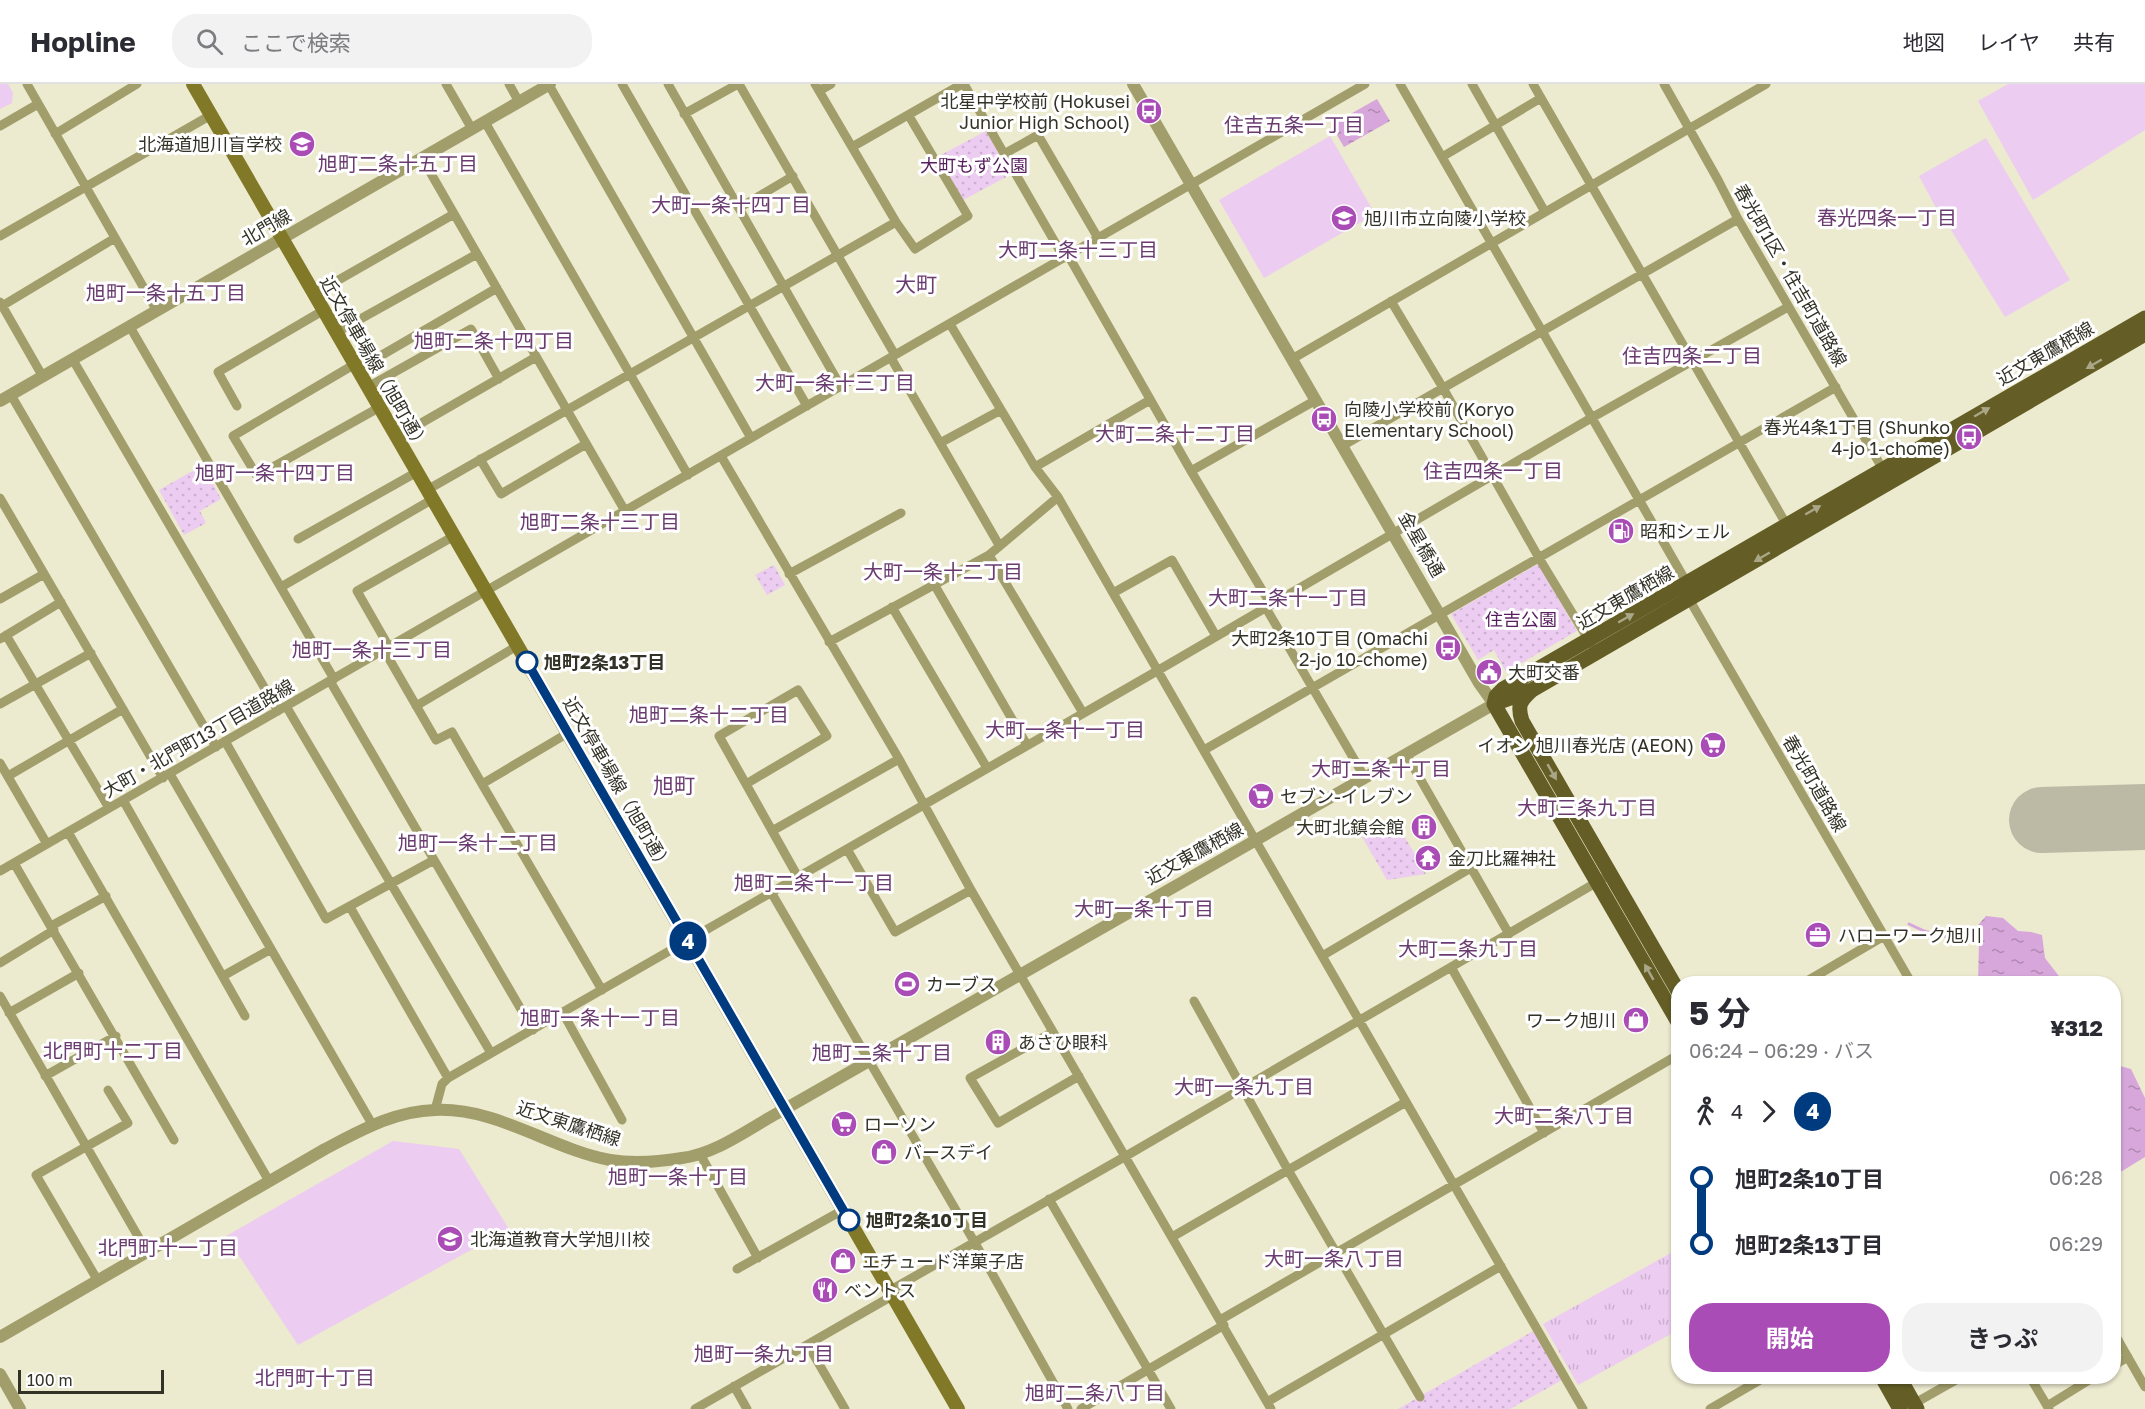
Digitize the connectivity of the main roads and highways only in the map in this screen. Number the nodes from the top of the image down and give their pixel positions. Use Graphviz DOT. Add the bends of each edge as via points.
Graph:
graph roads {
  1 [pos="193,84"];
  2 [pos="2145,318"];
  3 [pos="2145,334"];
  4 [pos="1886,476"];
  5 [pos="1790,532"];
  6 [pos="1593,646"];
  7 [pos="1532,690"];
  8 [pos="1494,704"];
  9 [pos="1522,721"];
  10 [pos="1671,979"];
  11 [pos="1671,1011"];
  12 [pos="1887,1384"];
  13 [pos="1901,1384"];
  14 [pos="1909,1408"];
  15 [pos="958,1409"];
  1 -- 15 [label="main road, 近文停車場線（旭町通）"];
  4 -- 2 [label="main road, 近文東鷹栖線, one-way"];
  3 -- 4 [label="main road, 近文東鷹栖線, one-way"];
  4 -- 5 [label="main road, 近文東鷹栖線"];
  5 -- 6 [label="main road, 近文東鷹栖線, one-way" via="1689,599"];
  6 -- 5 [label="main road, 近文東鷹栖線, one-way" via="1687,583"];
  6 -- 7 [label="main road, 近文東鷹栖線"];
  6 -- 8 [label="main road, 近文東鷹栖線" via="1503,689"];
  7 -- 8 [label="main road, 近文東鷹栖線"];
  7 -- 9 [label="main road" via="1522,699"];
  8 -- 9 [label="main road"];
  11 -- 8 [label="main road, 金星橋通, one-way"];
  9 -- 10 [label="main road, one-way"];
  12 -- 14 [label="main road"];
  13 -- 14 [label="main road"];
}
